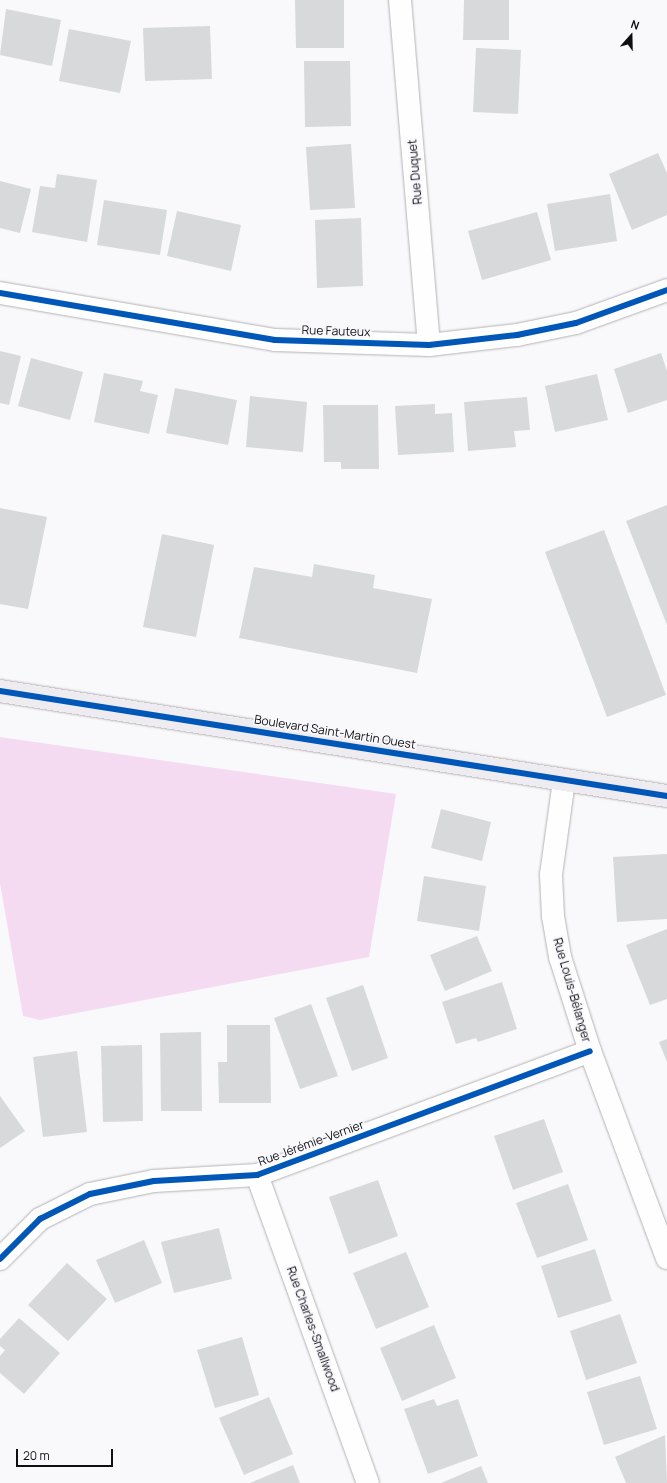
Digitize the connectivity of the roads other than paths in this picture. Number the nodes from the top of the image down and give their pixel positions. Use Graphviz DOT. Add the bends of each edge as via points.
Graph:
graph roads {
  1 [pos="400,0"];
  2 [pos="667,290"];
  3 [pos="0,293"];
  4 [pos="429,344"];
  5 [pos="0,690"];
  6 [pos="564,781"];
  7 [pos="667,796"];
  8 [pos="590,1050"];
  9 [pos="257,1175"];
  10 [pos="667,1258"];
  11 [pos="0,1259"];
  12 [pos="368,1483"];
  1 -- 4 [label="street, Rue Duquet"];
  2 -- 4 [label="street, Rue Fauteux" via="576,323 517,335"];
  3 -- 4 [label="street, Rue Fauteux" via="275,340"];
  5 -- 6 [label="main road, Boulevard Saint-Martin Ouest"];
  6 -- 7 [label="main road, Boulevard Saint-Martin Ouest"];
  6 -- 8 [label="street, Rue Louis-Bélanger" via="551,875 553,916 560,957"];
  8 -- 9 [label="street, Rue Jérémie-Vernier"];
  8 -- 10 [label="street, Rue Louis-Bélanger"];
  9 -- 11 [label="street, Rue Jérémie-Vernier" via="154,1181 90,1194 40,1219"];
  9 -- 12 [label="street, Rue Charles-Smallwood"];
}
